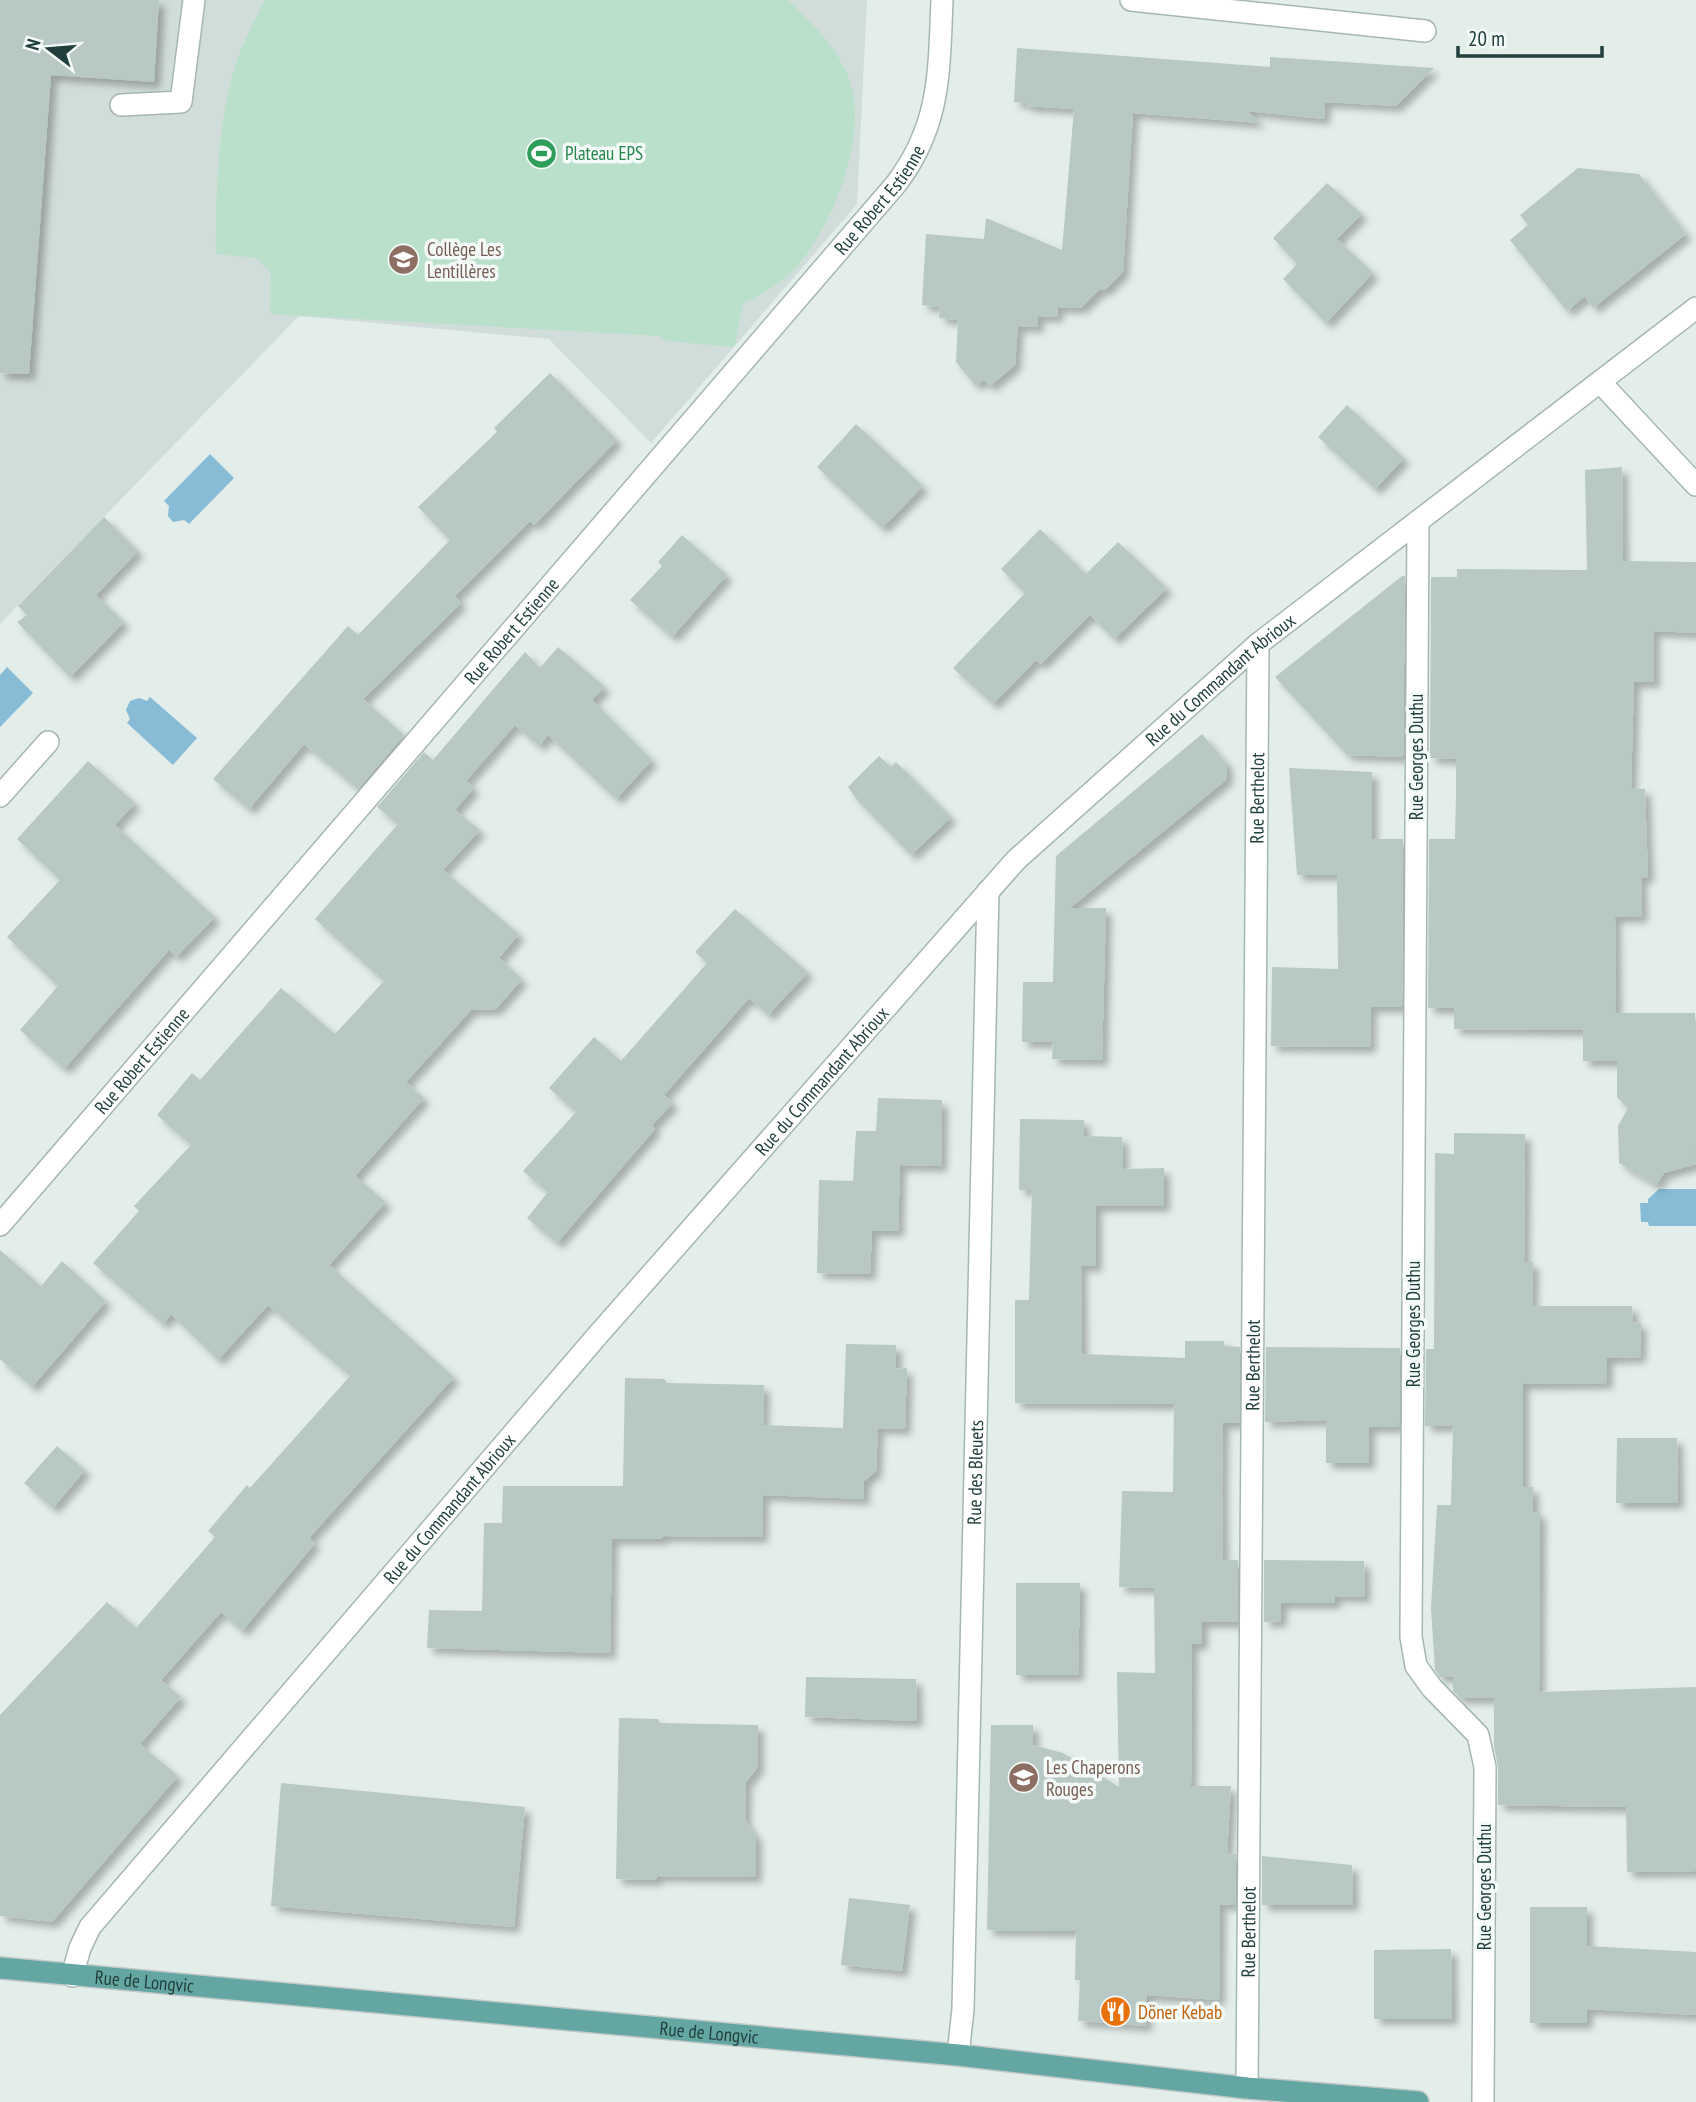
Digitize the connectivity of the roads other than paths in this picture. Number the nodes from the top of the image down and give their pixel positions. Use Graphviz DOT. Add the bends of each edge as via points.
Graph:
graph roads {
  1 [pos="194,0"];
  2 [pos="942,0"];
  3 [pos="1131,0"];
  4 [pos="1425,31"];
  5 [pos="121,105"];
  6 [pos="1696,308"];
  7 [pos="1601,383"];
  8 [pos="1696,485"];
  9 [pos="1418,522"];
  10 [pos="1258,644"];
  11 [pos="48,742"];
  12 [pos="0,796"];
  13 [pos="988,891"];
  14 [pos="0,1225"];
  15 [pos="0,1968"];
  16 [pos="72,1976"];
  17 [pos="958,2055"];
  18 [pos="1247,2088"];
  19 [pos="1418,2102"];
  20 [pos="1483,2102"];
  1 -- 5 [label="street" via="181,102"];
  2 -- 14 [label="street, Rue Robert Estienne" via="935,101 914,160 897,184"];
  3 -- 4 [label="street"];
  6 -- 7 [label="street, Rue du Commandant Abrioux"];
  7 -- 8 [label="street"];
  7 -- 9 [label="street, Rue du Commandant Abrioux"];
  9 -- 10 [label="street, Rue du Commandant Abrioux"];
  9 -- 20 [label="street, Rue Georges Duthu" via="1411,1637 1416,1666 1478,1735 1485,1767"];
  10 -- 13 [label="street, Rue du Commandant Abrioux" via="1016,860"];
  10 -- 18 [label="street, Rue Berthelot"];
  11 -- 12 [label="street"];
  13 -- 16 [label="street, Rue du Commandant Abrioux" via="597,1336 90,1927"];
  13 -- 17 [label="street, Rue des Bleuets" via="963,2010"];
  15 -- 16 [label="main road, Rue de Longvic"];
  16 -- 17 [label="main road, Rue de Longvic"];
  17 -- 18 [label="main road, Rue de Longvic"];
  18 -- 19 [label="main road, Rue de Longvic"];
}
